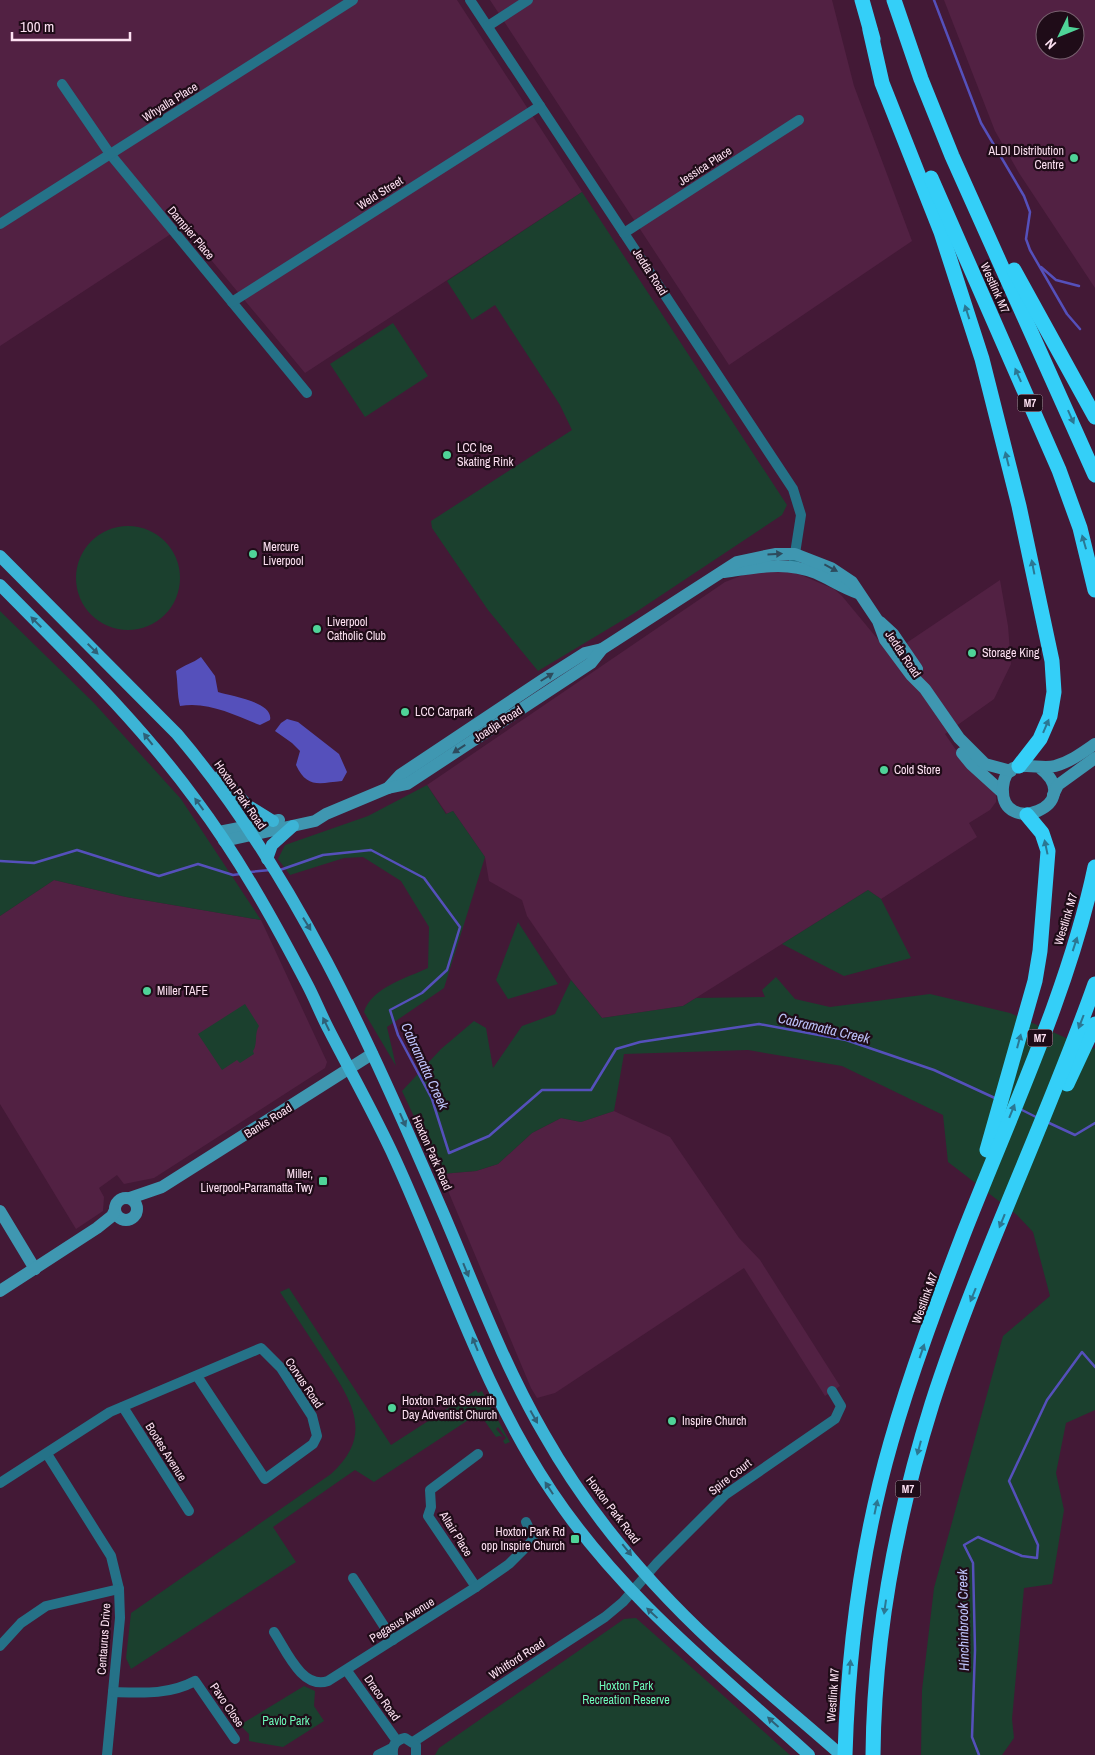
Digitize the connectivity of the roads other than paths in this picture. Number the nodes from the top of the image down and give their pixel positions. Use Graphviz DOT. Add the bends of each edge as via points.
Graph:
graph roads {
  1 [pos="352,0"];
  2 [pos="470,0"];
  3 [pos="528,0"];
  4 [pos="862,0"];
  5 [pos="894,0"];
  6 [pos="900,0"];
  7 [pos="488,26"];
  8 [pos="870,30"];
  9 [pos="62,84"];
  10 [pos="540,106"];
  11 [pos="799,120"];
  12 [pos="110,154"];
  13 [pos="0,224"];
  14 [pos="624,233"];
  15 [pos="232,302"];
  16 [pos="307,393"];
  17 [pos="1095,417"];
  18 [pos="1095,475"];
  19 [pos="0,556"];
  20 [pos="794,560"];
  21 [pos="0,585"];
  22 [pos="1095,590"];
  23 [pos="177,734"];
  24 [pos="959,738"];
  25 [pos="1095,744"];
  26 [pos="1095,758"];
  27 [pos="1040,768"];
  28 [pos="1015,769"];
  29 [pos="1003,793"];
  30 [pos="1052,796"];
  31 [pos="326,814"];
  32 [pos="1027,815"];
  33 [pos="273,821"];
  34 [pos="293,826"];
  35 [pos="249,831"];
  36 [pos="221,836"];
  37 [pos="267,856"];
  38 [pos="1095,867"];
  39 [pos="1095,984"];
  40 [pos="1095,1024"];
  41 [pos="372,1054"];
  42 [pos="350,1067"];
  43 [pos="162,1187"];
  44 [pos="1013,1193"];
  45 [pos="130,1198"];
  46 [pos="0,1211"];
  47 [pos="137,1211"];
  48 [pos="118,1214"];
  49 [pos="962,1238"];
  50 [pos="35,1269"];
  51 [pos="0,1291"];
  52 [pos="197,1376"];
  53 [pos="832,1391"];
  54 [pos="123,1407"];
  55 [pos="47,1454"];
  56 [pos="478,1454"];
  57 [pos="0,1484"];
  58 [pos="189,1511"];
  59 [pos="526,1522"];
  60 [pos="647,1575"];
  61 [pos="353,1578"];
  62 [pos="476,1587"];
  63 [pos="119,1589"];
  64 [pos="632,1593"];
  65 [pos="274,1632"];
  66 [pos="393,1640"];
  67 [pos="0,1646"];
  68 [pos="347,1671"];
  69 [pos="113,1692"];
  70 [pos="235,1739"];
  71 [pos="413,1742"];
  72 [pos="394,1748"];
  73 [pos="873,1748"];
  74 [pos="107,1755"];
  75 [pos="378,1755"];
  76 [pos="416,1755"];
  77 [pos="809,1755"];
  78 [pos="841,1755"];
  79 [pos="845,1755"];
  1 -- 12 [label="street, Whyalla Place"];
  2 -- 7 [label="street, Jedda Road"];
  3 -- 7 [label="street"];
  4 -- 8 [label="highway, Westlink M7 / M7"];
  5 -- 18 [label="highway, Westlink M7 / M7, one-way" via="952,156"];
  6 -- 17 [label="highway" via="932,92 998,241"];
  7 -- 10 [label="street, Jedda Road"];
  22 -- 8 [label="highway, Westlink M7 / M7, one-way" via="1080,528 1059,470 897,103"];
  28 -- 8 [label="highway, one-way" via="1045,728 1054,692 1052,661 1019,506 982,359 935,217 882,83"];
  9 -- 12 [label="street, Dampier Place"];
  10 -- 14 [label="street, Jedda Road"];
  10 -- 15 [label="street, Weld Street"];
  11 -- 14 [label="street, Jessica Place"];
  12 -- 13 [label="street, Whyalla Place"];
  12 -- 15 [label="street, Dampier Place"];
  14 -- 20 [label="street, Jedda Road" via="793,489 801,515"];
  15 -- 16 [label="street, Dampier Place"];
  19 -- 23 [label="main road, Hoxton Park Road, one-way"];
  20 -- 24 [label="main road, Jedda Road" via="858,593 917,668 925,689"];
  20 -- 31 [label="main road, Joadja Road" via="724,572 602,649 591,663 407,784 388,788"];
  36 -- 21 [label="main road, one-way" via="143,732"];
  23 -- 33 [label="main road" via="247,805"];
  23 -- 35 [label="main road, Hoxton Park Road"];
  24 -- 28 [label="main road, Jedda Road" via="985,764"];
  24 -- 29 [label="main road, Jedda Road" via="961,751 971,764"];
  25 -- 27 [label="main road" via="1063,764"];
  26 -- 30 [label="main road" via="1058,785"];
  27 -- 28 [label="main road" via="1030,764"];
  27 -- 30 [label="main road" via="1051,780"];
  28 -- 29 [label="main road" via="1004,781"];
  29 -- 32 [label="main road" via="1010,807"];
  30 -- 32 [label="main road" via="1043,810"];
  31 -- 33 [label="main road, Joadja Road" via="311,813"];
  31 -- 34 [label="main road, Joadja Road" via="315,821"];
  49 -- 32 [label="highway, one-way" via="1035,981 1045,907 1048,851 1042,833"];
  33 -- 35 [label="main road, Joadja Road"];
  34 -- 35 [label="main road, Joadja Road"];
  34 -- 37 [label="main road" via="272,845"];
  35 -- 36 [label="main road, Joadja Road"];
  35 -- 37 [label="main road, Hoxton Park Road"];
  42 -- 36 [label="main road, one-way" via="310,988"];
  37 -- 41 [label="main road, Hoxton Park Road, one-way" via="314,936"];
  49 -- 38 [label="highway, Westlink M7 / M7, one-way" via="1059,990"];
  39 -- 44 [label="highway, M7, one-way"];
  40 -- 44 [label="highway"];
  41 -- 42 [label="main road, Banks Road"];
  41 -- 60 [label="main road, Hoxton Park Road, one-way" via="524,1400 592,1508"];
  42 -- 43 [label="main road, Banks Road"];
  64 -- 42 [label="main road, one-way" via="572,1522 509,1421 395,1159"];
  43 -- 45 [label="main road, Banks Road"];
  43 -- 47 [label="main road, Banks Road"];
  44 -- 73 [label="highway, M7, one-way" via="933,1402 899,1527 883,1619"];
  45 -- 47 [label="main road"];
  45 -- 48 [label="main road" via="118,1200"];
  46 -- 50 [label="main road"];
  47 -- 48 [label="main road" via="131,1219"];
  48 -- 50 [label="main road"];
  79 -- 49 [label="highway, Westlink M7 / M7, one-way" via="852,1649 878,1498 891,1442"];
  50 -- 51 [label="main road"];
  52 -- 52 [label="street, Corvus Road" via="265,1479 313,1444 316,1436 312,1416 281,1368 261,1348"];
  52 -- 54 [label="street, Corvus Road"];
  53 -- 60 [label="street, Spire Court" via="840,1406 835,1419 725,1495"];
  54 -- 55 [label="street, Corvus Road" via="110,1412"];
  54 -- 58 [label="street, Bootes Avenue"];
  55 -- 57 [label="street, Corvus Road"];
  55 -- 63 [label="street, Centaurus Drive" via="111,1556"];
  56 -- 62 [label="street, Altair Place" via="430,1490 428,1516"];
  59 -- 62 [label="street, Pegasus Avenue" via="532,1541 508,1564"];
  60 -- 64 [label="street, Spire Court"];
  60 -- 78 [label="main road, Hoxton Park Road" via="712,1643"];
  61 -- 66 [label="street"];
  62 -- 66 [label="street, Pegasus Avenue"];
  63 -- 67 [label="street" via="46,1606 21,1623"];
  63 -- 69 [label="street, Centaurus Drive" via="120,1618"];
  64 -- 71 [label="street, Whitford Road" via="605,1617"];
  77 -- 64 [label="main road, one-way"];
  65 -- 68 [label="street, Pegasus Avenue" via="310,1681 322,1683"];
  66 -- 68 [label="street, Pegasus Avenue"];
  68 -- 72 [label="street, Draco Road"];
  69 -- 70 [label="street, Pavo Close" via="157,1693 180,1689 196,1681"];
  69 -- 74 [label="street, Centaurus Drive"];
  71 -- 72 [label="street" via="405,1738"];
  71 -- 76 [label="street"];
  72 -- 75 [label="street"];
}
